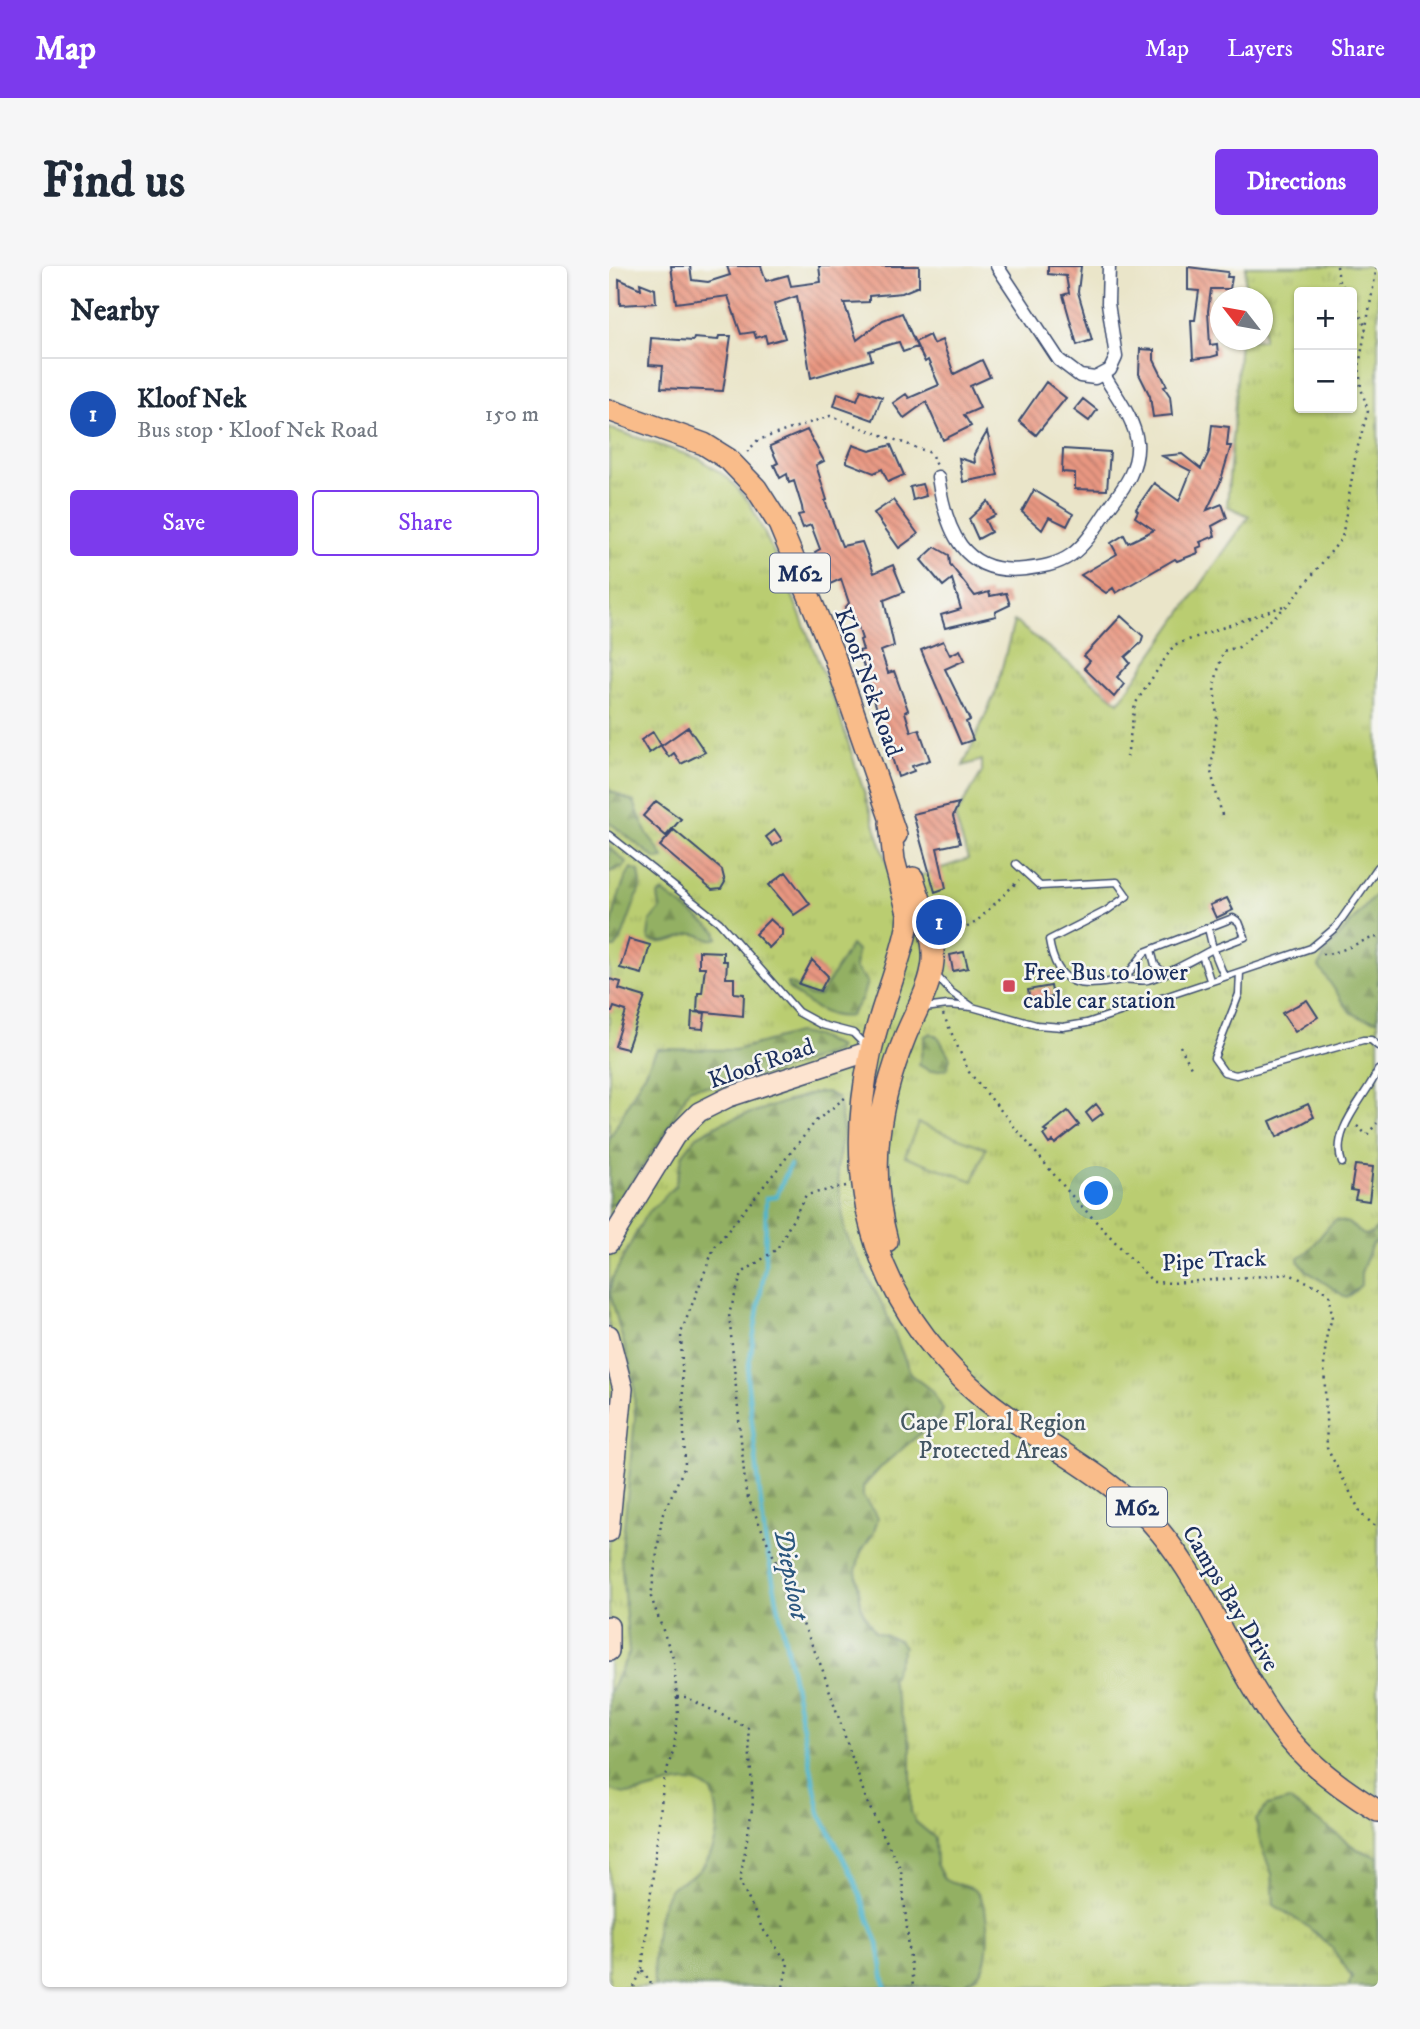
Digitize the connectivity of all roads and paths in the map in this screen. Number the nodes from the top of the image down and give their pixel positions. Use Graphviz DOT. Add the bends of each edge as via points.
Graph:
graph roads {
  1 [pos="997,266"];
  2 [pos="1109,266"];
  3 [pos="1337,266"];
  4 [pos="1377,266"];
  5 [pos="1344,287"];
  6 [pos="1357,307"];
  7 [pos="1366,326"];
  8 [pos="1104,375"];
  9 [pos="609,410"];
  10 [pos="758,440"];
  11 [pos="939,477"];
  12 [pos="1289,604"];
  13 [pos="1127,757"];
  14 [pos="1222,815"];
  15 [pos="890,823"];
  16 [pos="609,835"];
  17 [pos="1016,864"];
  18 [pos="1378,867"];
  19 [pos="1026,873"];
  20 [pos="1208,928"];
  21 [pos="1378,937"];
  22 [pos="942,941"];
  23 [pos="1213,949"];
  24 [pos="1151,950"];
  25 [pos="1319,954"];
  26 [pos="1202,955"];
  27 [pos="932,970"];
  28 [pos="1240,972"];
  29 [pos="1164,973"];
  30 [pos="895,974"];
  31 [pos="1224,976"];
  32 [pos="1124,979"];
  33 [pos="1210,981"];
  34 [pos="885,1004"];
  35 [pos="939,1005"];
  36 [pos="972,1007"];
  37 [pos="912,1020"];
  38 [pos="1180,1046"];
  39 [pos="1378,1046"];
  40 [pos="870,1051"];
  41 [pos="1191,1067"];
  42 [pos="1378,1070"];
  43 [pos="862,1092"];
  44 [pos="1349,1119"];
  45 [pos="1377,1122"];
  46 [pos="1342,1163"];
  47 [pos="863,1182"];
  48 [pos="609,1243"];
  49 [pos="609,1335"];
  50 [pos="932,1342"];
  51 [pos="1378,1528"];
  52 [pos="609,1532"];
  53 [pos="609,1626"];
  54 [pos="609,1651"];
  55 [pos="677,1698"];
  56 [pos="1378,1811"];
  57 [pos="642,1969"];
  58 [pos="634,1987"];
  59 [pos="653,1987"];
  60 [pos="783,1987"];
  61 [pos="913,1987"];
  1 -- 8 [label="street" via="1059,360 1087,378"];
  2 -- 8 [label="street" via="1108,303 1116,357"];
  3 -- 5 [label="path"];
  4 -- 7 [label="path"];
  6 -- 7 [label="path"];
  7 -- 12 [label="path" via="1359,366 1368,411 1342,538"];
  8 -- 11 [label="street" via="1134,428 1135,464 1125,486 1072,554 1051,565 1010,570 981,565 960,543 943,503"];
  9 -- 15 [label="main road, Kloof Nek Road / M62" via="704,444 728,459 756,488 779,524 834,656"];
  10 -- 11 [label="path" via="830,416 931,453"];
  12 -- 13 [label="path" via="1174,645 1135,704"];
  12 -- 14 [label="path" via="1239,647 1223,651 1220,658 1214,686 1217,717 1212,772"];
  15 -- 27 [label="main road, Kloof Nek Road / M62" via="907,855 930,937"];
  15 -- 30 [label="main road, Kloof Nek Road / M62" via="908,913"];
  16 -- 40 [label="lane" via="715,919 798,1012 853,1033"];
  17 -- 19 [label="lane"];
  18 -- 28 [label="lane" via="1322,940"];
  19 -- 22 [label="path" via="976,922"];
  19 -- 32 [label="lane" via="1039,886 1117,882 1127,896 1049,940 1056,965 1073,983 1093,985"];
  20 -- 23 [label="lane"];
  20 -- 23 [label="lane" via="1233,918 1245,937"];
  20 -- 24 [label="lane"];
  21 -- 25 [label="path" via="1343,951"];
  23 -- 26 [label="lane"];
  23 -- 31 [label="lane"];
  24 -- 29 [label="lane" via="1155,965"];
  24 -- 32 [label="lane"];
  26 -- 29 [label="lane"];
  26 -- 33 [label="lane"];
  27 -- 30 [label="main road" via="913,964"];
  27 -- 36 [label="lane"];
  27 -- 37 [label="main road, M62"];
  28 -- 31 [label="lane"];
  28 -- 39 [label="lane" via="1239,994 1214,1058 1224,1072 1236,1075 1363,1040"];
  29 -- 32 [label="lane" via="1146,981"];
  30 -- 34 [label="main road, M62"];
  31 -- 33 [label="lane"];
  33 -- 36 [label="lane" via="1063,1027 1036,1025"];
  34 -- 37 [label="main road" via="891,1015"];
  34 -- 40 [label="main road, Camps Bay Drive / M62"];
  35 -- 36 [label="lane"];
  35 -- 37 [label="lane"];
  35 -- 51 [label="path, Pipe Track" via="969,1072 1071,1195 1153,1282 1289,1274 1330,1296 1332,1319 1324,1361 1327,1448 1361,1515"];
  37 -- 40 [label="main road"];
  37 -- 50 [label="main road, Camps Bay Drive / M62" via="879,1119 877,1189 890,1254"];
  38 -- 41 [label="path"];
  40 -- 43 [label="main road, Camps Bay Drive / M62"];
  40 -- 48 [label="main road, Kloof Road" via="729,1097 699,1112 675,1136"];
  42 -- 44 [label="lane"];
  43 -- 47 [label="main road, Camps Bay Drive / M62"];
  43 -- 55 [label="path" via="848,1096 816,1121 714,1248 681,1333 685,1466 661,1516 651,1597 674,1661"];
  44 -- 45 [label="path" via="1367,1135"];
  44 -- 46 [label="lane" via="1339,1140"];
  47 -- 50 [label="main road, Camps Bay Drive / M62" via="866,1217 889,1282"];
  47 -- 61 [label="path" via="806,1195 777,1249 742,1273 729,1314 746,1493 823,1668 867,1802 901,1870"];
  49 -- 52 [label="main road" via="623,1395"];
  50 -- 56 [label="main road, Camps Bay Drive / M62" via="986,1399 1080,1462 1147,1516 1190,1576 1281,1728 1328,1777"];
  53 -- 54 [label="main road"];
  55 -- 57 [label="path"];
  55 -- 60 [label="path" via="686,1697 748,1728 753,1803 740,1881 762,1928 788,1963"];
  57 -- 58 [label="path"];
  57 -- 59 [label="path"];
}
